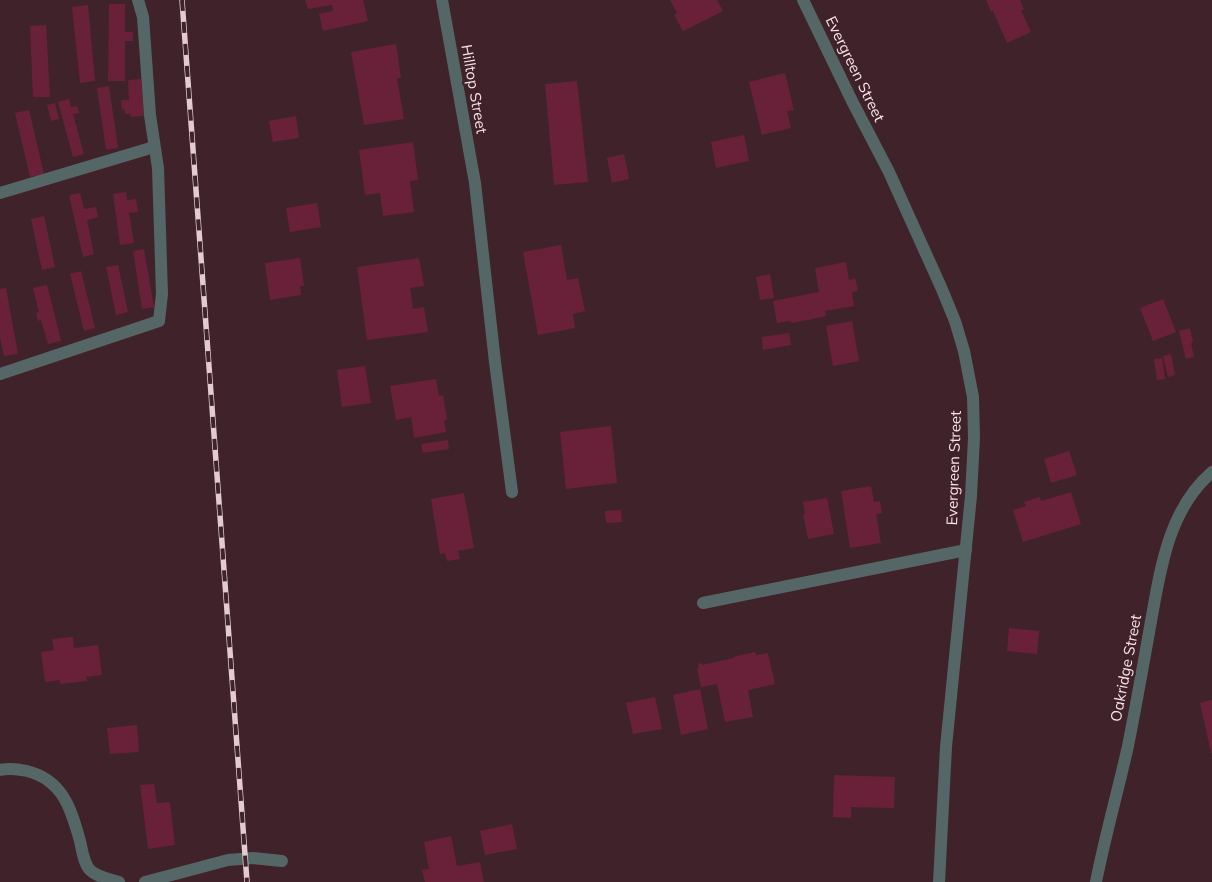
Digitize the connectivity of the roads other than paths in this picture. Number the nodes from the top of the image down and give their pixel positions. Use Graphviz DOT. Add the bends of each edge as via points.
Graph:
graph roads {
  1 [pos="138,0"];
  2 [pos="442,0"];
  3 [pos="803,0"];
  4 [pos="154,147"];
  5 [pos="0,193"];
  6 [pos="0,374"];
  7 [pos="1212,472"];
  8 [pos="512,492"];
  9 [pos="966,550"];
  10 [pos="703,603"];
  11 [pos="0,770"];
  12 [pos="282,861"];
  13 [pos="119,882"];
  14 [pos="145,882"];
  15 [pos="939,882"];
  16 [pos="1096,882"];
  1 -- 4 [label="street" via="144,17"];
  2 -- 8 [label="street, Hilltop Street" via="474,183"];
  3 -- 9 [label="street, Evergreen Street" via="942,287 964,351 973,397 974,448"];
  4 -- 5 [label="street"];
  4 -- 6 [label="street" via="161,244 159,321"];
  7 -- 16 [label="street, Oakridge Street" via="1186,501 1162,562 1128,746"];
  9 -- 10 [label="street"];
  9 -- 15 [label="street, Evergreen Street" via="946,747"];
  11 -- 13 [label="street" via="18,769 50,781 73,814 89,870"];
  12 -- 14 [label="street" via="228,860"];
}
